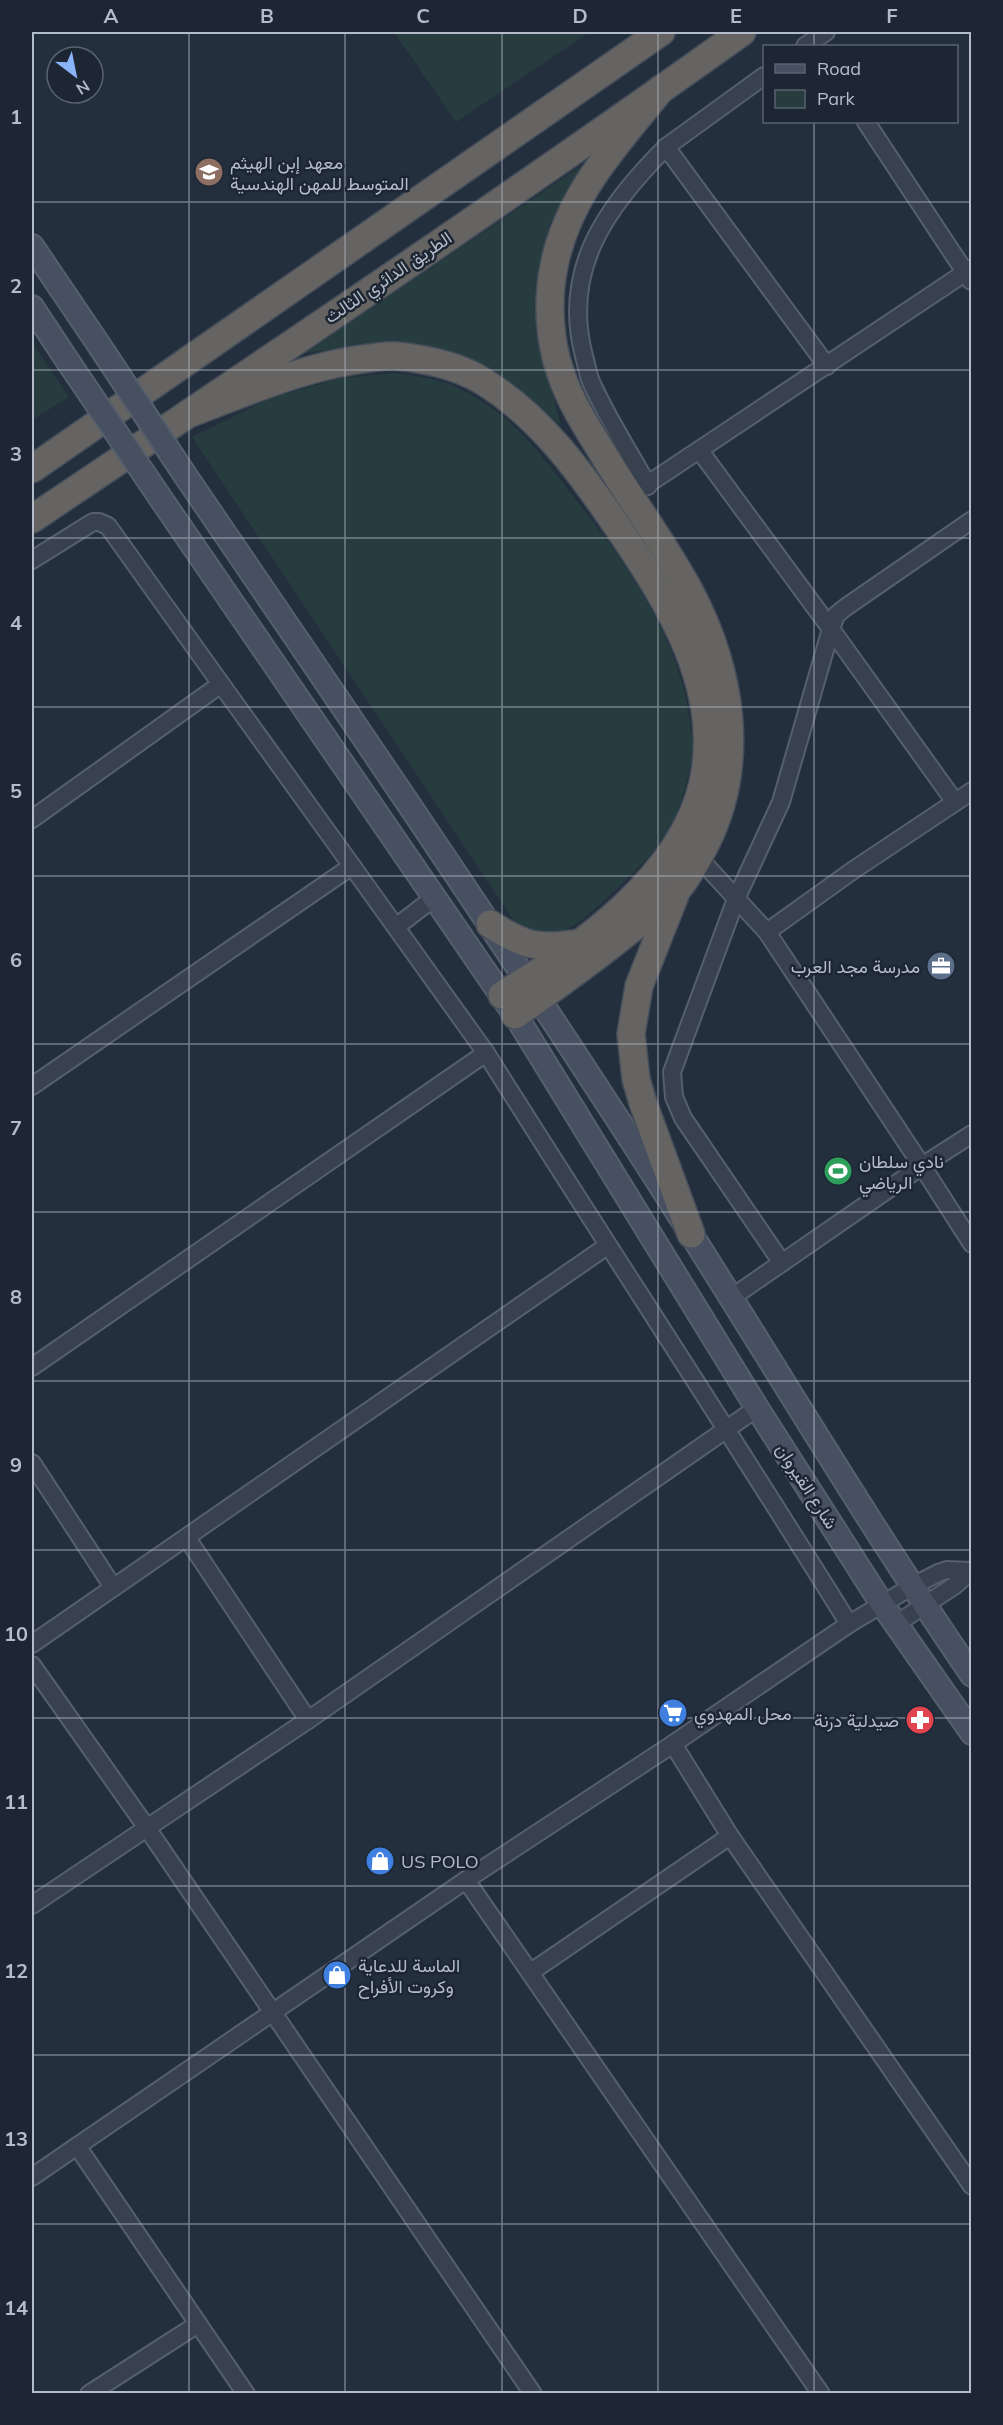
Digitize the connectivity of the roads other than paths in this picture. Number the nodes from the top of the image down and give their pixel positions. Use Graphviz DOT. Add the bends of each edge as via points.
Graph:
graph roads {
  1 [pos="661,32"];
  2 [pos="742,32"];
  3 [pos="763,77"];
  4 [pos="661,89"];
  5 [pos="867,123"];
  6 [pos="666,147"];
  7 [pos="32,246"];
  8 [pos="969,274"];
  9 [pos="32,307"];
  10 [pos="826,366"];
  11 [pos="188,414"];
  12 [pos="700,452"];
  13 [pos="37,462"];
  14 [pos="639,491"];
  15 [pos="32,519"];
  16 [pos="972,520"];
  17 [pos="32,560"];
  18 [pos="831,629"];
  19 [pos="221,684"];
  20 [pos="972,791"];
  21 [pos="955,802"];
  22 [pos="32,819"];
  23 [pos="699,858"];
  24 [pos="352,866"];
  25 [pos="677,890"];
  26 [pos="435,897"];
  27 [pos="736,899"];
  28 [pos="490,924"];
  29 [pos="396,927"];
  30 [pos="767,932"];
  31 [pos="582,943"];
  32 [pos="533,989"];
  33 [pos="508,1005"];
  34 [pos="486,1053"];
  35 [pos="32,1086"];
  36 [pos="972,1134"];
  37 [pos="922,1166"];
  38 [pos="691,1234"];
  39 [pos="972,1244"];
  40 [pos="607,1246"];
  41 [pos="782,1263"];
  42 [pos="731,1298"];
  43 [pos="32,1367"];
  44 [pos="757,1408"];
  45 [pos="728,1429"];
  46 [pos="32,1463"];
  47 [pos="187,1538"];
  48 [pos="971,1570"];
  49 [pos="113,1587"];
  50 [pos="911,1587"];
  51 [pos="882,1604"];
  52 [pos="924,1606"];
  53 [pos="849,1624"];
  54 [pos="896,1624"];
  55 [pos="32,1644"];
  56 [pos="32,1665"];
  57 [pos="972,1675"];
  58 [pos="308,1720"];
  59 [pos="972,1733"];
  60 [pos="673,1744"];
  61 [pos="147,1828"];
  62 [pos="730,1836"];
  63 [pos="466,1880"];
  64 [pos="32,1905"];
  65 [pos="531,1972"];
  66 [pos="272,2012"];
  67 [pos="77,2146"];
  68 [pos="32,2177"];
  69 [pos="972,2186"];
  70 [pos="198,2324"];
  71 [pos="90,2394"];
  72 [pos="246,2394"];
  73 [pos="533,2394"];
  74 [pos="821,2394"];
  1 -- 13 [label="highway"];
  2 -- 4 [label="highway, الطريق الدائري الثالث"];
  3 -- 6 [label="street"];
  4 -- 11 [label="highway, الطريق الدائري الثالث"];
  4 -- 14 [label="highway" via="588,181 568,220 554,266 550,321 561,375 586,426"];
  5 -- 8 [label="street"];
  6 -- 10 [label="street"];
  6 -- 14 [label="street" via="634,180 604,220 587,255 578,305 580,339 592,385"];
  7 -- 28 [label="main road, bridge"];
  8 -- 10 [label="street"];
  9 -- 26 [label="main road, شارع القيروان, bridge"];
  10 -- 12 [label="street"];
  11 -- 15 [label="highway, الطريق الدائري الثالث"];
  11 -- 31 [label="highway" via="343,361 394,356 440,363 478,379 521,408 590,485 644,566 680,632 703,695 707,742 703,783 689,823 672,851 633,896"];
  12 -- 14 [label="street"];
  12 -- 18 [label="street"];
  14 -- 23 [label="highway" via="708,631 724,680 731,740 727,776 721,806"];
  16 -- 18 [label="street" via="846,607 836,615"];
  17 -- 19 [label="street" via="93,522 108,526"];
  18 -- 21 [label="street"];
  18 -- 27 [label="street" via="781,802"];
  19 -- 22 [label="street"];
  19 -- 24 [label="street"];
  20 -- 21 [label="street"];
  21 -- 30 [label="street"];
  23 -- 25 [label="highway"];
  23 -- 27 [label="street"];
  24 -- 29 [label="street"];
  24 -- 35 [label="street"];
  25 -- 32 [label="highway" via="585,965"];
  25 -- 38 [label="highway" via="639,986 631,1034 643,1103"];
  26 -- 29 [label="street"];
  26 -- 33 [label="main road, شارع القيروان"];
  27 -- 30 [label="street"];
  27 -- 41 [label="street" via="672,1072 674,1097 683,1118"];
  28 -- 31 [label="highway" via="517,941 540,946"];
  28 -- 32 [label="main road"];
  29 -- 34 [label="street"];
  30 -- 37 [label="street"];
  31 -- 32 [label="highway"];
  32 -- 33 [label="highway"];
  32 -- 38 [label="main road"];
  33 -- 44 [label="main road, شارع القيروان"];
  34 -- 40 [label="street"];
  34 -- 43 [label="street"];
  36 -- 37 [label="street"];
  37 -- 39 [label="street"];
  37 -- 41 [label="street"];
  38 -- 42 [label="main road"];
  40 -- 45 [label="street"];
  40 -- 47 [label="street"];
  41 -- 42 [label="street"];
  42 -- 50 [label="main road"];
  44 -- 45 [label="street"];
  44 -- 51 [label="main road, شارع القيروان"];
  45 -- 53 [label="street"];
  45 -- 58 [label="street"];
  46 -- 49 [label="street"];
  47 -- 49 [label="street"];
  47 -- 58 [label="street"];
  48 -- 50 [label="street" via="947,1570"];
  48 -- 52 [label="street"];
  49 -- 55 [label="street"];
  50 -- 51 [label="street"];
  50 -- 52 [label="main road"];
  51 -- 53 [label="street"];
  51 -- 54 [label="main road, شارع القيروان"];
  52 -- 54 [label="street"];
  52 -- 57 [label="main road"];
  53 -- 60 [label="street"];
  54 -- 59 [label="main road, شارع القيروان"];
  56 -- 61 [label="street"];
  58 -- 61 [label="street"];
  60 -- 62 [label="street"];
  60 -- 63 [label="street"];
  61 -- 64 [label="street"];
  61 -- 66 [label="street"];
  62 -- 65 [label="street"];
  62 -- 69 [label="street"];
  63 -- 65 [label="street"];
  63 -- 66 [label="street"];
  65 -- 74 [label="street"];
  66 -- 67 [label="street"];
  66 -- 73 [label="street"];
  67 -- 68 [label="street"];
  67 -- 70 [label="street"];
  70 -- 71 [label="street"];
  70 -- 72 [label="street"];
}
